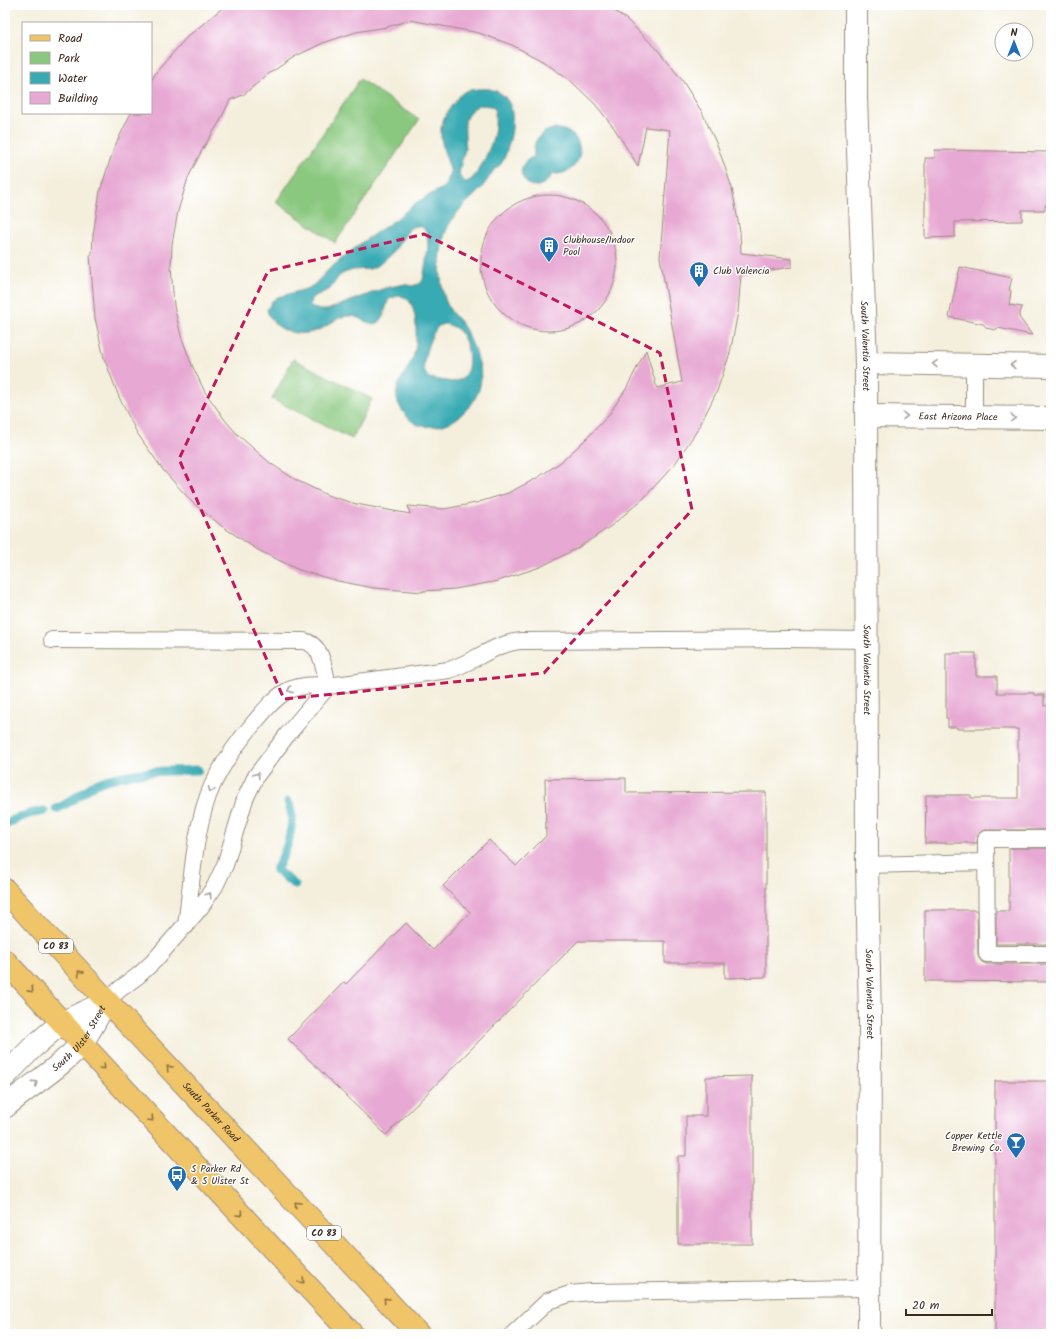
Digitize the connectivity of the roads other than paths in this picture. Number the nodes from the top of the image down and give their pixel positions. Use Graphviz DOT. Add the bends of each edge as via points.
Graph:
graph roads {
  1 [pos="856,5"];
  2 [pos="866,363"];
  3 [pos="974,364"];
  4 [pos="1051,366"];
  5 [pos="866,416"];
  6 [pos="974,417"];
  7 [pos="1051,418"];
  8 [pos="52,640"];
  9 [pos="867,640"];
  10 [pos="328,686"];
  11 [pos="1051,839"];
  12 [pos="986,862"];
  13 [pos="867,865"];
  14 [pos="5,890"];
  15 [pos="186,926"];
  16 [pos="1051,954"];
  17 [pos="5,961"];
  18 [pos="106,1002"];
  19 [pos="61,1022"];
  20 [pos="81,1043"];
  21 [pos="5,1076"];
  22 [pos="5,1107"];
  23 [pos="868,1288"];
  24 [pos="352,1334"];
  25 [pos="418,1334"];
  26 [pos="513,1334"];
  27 [pos="869,1334"];
  1 -- 2 [label="street, South Valentia Street" via="856,98"];
  3 -- 2 [label="street, one-way"];
  2 -- 5 [label="street, South Valentia Street"];
  4 -- 3 [label="street, one-way"];
  3 -- 6 [label="lane"];
  5 -- 6 [label="street, East Arizona Place, one-way"];
  5 -- 9 [label="street, South Valentia Street"];
  6 -- 7 [label="street, East Arizona Place, one-way"];
  8 -- 10 [label="lane" via="309,642 320,654"];
  9 -- 10 [label="lane" via="521,641 496,648 449,670"];
  9 -- 13 [label="street, South Valentia Street"];
  15 -- 10 [label="lane, one-way" via="222,872 248,791 256,776 286,735"];
  10 -- 15 [label="lane, one-way" via="303,685 285,691 260,716 226,760 212,785 203,813"];
  11 -- 12 [label="lane" via="986,839"];
  12 -- 13 [label="lane"];
  12 -- 16 [label="lane" via="987,954"];
  13 -- 23 [label="street, South Valentia Street" via="870,1023"];
  18 -- 14 [label="main road, South Parker Road / CO 83, one-way"];
  15 -- 18 [label="lane" via="139,976"];
  17 -- 19 [label="main road, one-way"];
  18 -- 19 [label="street, South Ulster Street"];
  18 -- 20 [label="street, South Ulster Street"];
  25 -- 18 [label="main road, South Parker Road / CO 83, one-way"];
  19 -- 20 [label="main road"];
  19 -- 21 [label="street, South Ulster Street"];
  22 -- 20 [label="street, South Ulster Street, one-way" via="53,1070"];
  20 -- 24 [label="main road, one-way"];
  23 -- 26 [label="lane" via="570,1294 548,1302"];
  23 -- 27 [label="street, South Valentia Street"];
}
